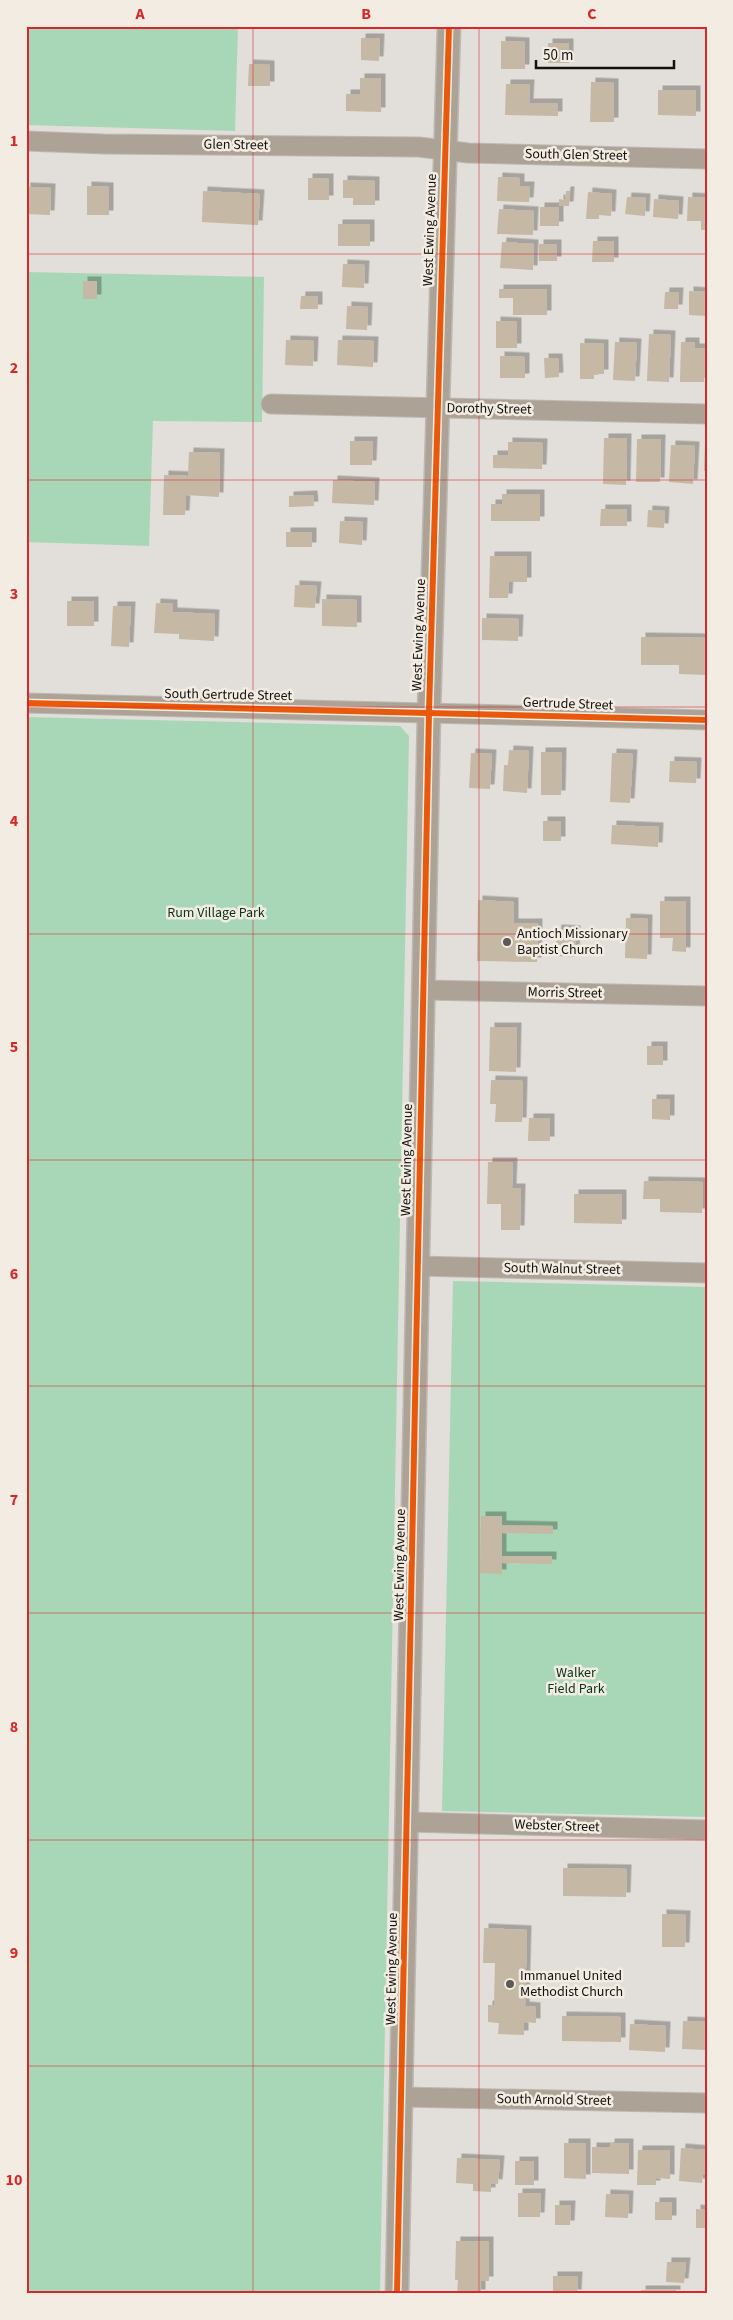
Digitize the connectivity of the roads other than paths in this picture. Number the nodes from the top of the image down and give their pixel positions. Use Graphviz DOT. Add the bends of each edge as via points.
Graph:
graph roads {
  1 [pos="449,26"];
  2 [pos="26,141"];
  3 [pos="445,150"];
  4 [pos="707,158"];
  5 [pos="271,404"];
  6 [pos="438,408"];
  7 [pos="707,414"];
  8 [pos="26,703"];
  9 [pos="429,712"];
  10 [pos="707,720"];
  11 [pos="423,990"];
  12 [pos="707,996"];
  13 [pos="417,1266"];
  14 [pos="707,1273"];
  15 [pos="408,1822"];
  16 [pos="707,1830"];
  17 [pos="401,2097"];
  18 [pos="707,2103"];
  19 [pos="397,2294"];
  1 -- 3 [label="street, West Ewing Avenue"];
  2 -- 3 [label="street, Glen Street"];
  3 -- 4 [label="street, South Glen Street"];
  3 -- 6 [label="street, West Ewing Avenue"];
  5 -- 6 [label="street, Dorothy Street"];
  6 -- 7 [label="street, Dorothy Street"];
  6 -- 9 [label="street, West Ewing Avenue"];
  8 -- 9 [label="street, South Gertrude Street"];
  9 -- 10 [label="street, Gertrude Street"];
  9 -- 11 [label="street, West Ewing Avenue"];
  11 -- 12 [label="street, Morris Street"];
  11 -- 13 [label="street, West Ewing Avenue"];
  13 -- 14 [label="street, South Walnut Street"];
  13 -- 15 [label="street, West Ewing Avenue"];
  15 -- 16 [label="street, Webster Street"];
  15 -- 17 [label="street, West Ewing Avenue"];
  17 -- 18 [label="street, South Arnold Street"];
  17 -- 19 [label="street, West Ewing Avenue"];
}
